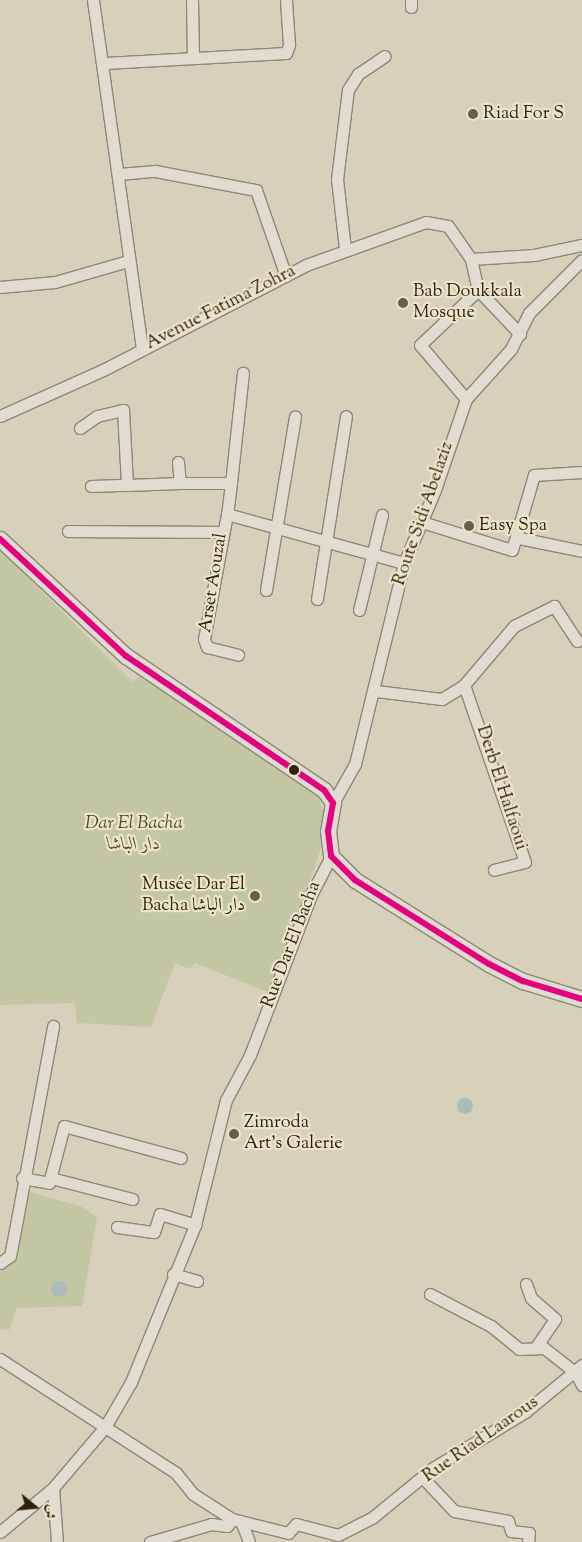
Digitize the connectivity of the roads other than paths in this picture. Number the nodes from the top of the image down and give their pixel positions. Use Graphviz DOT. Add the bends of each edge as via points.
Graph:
graph roads {
  1 [pos="93,0"];
  2 [pos="192,0"];
  3 [pos="286,0"];
  4 [pos="386,56"];
  5 [pos="193,57"];
  6 [pos="105,63"];
  7 [pos="119,174"];
  8 [pos="582,245"];
  9 [pos="345,249"];
  10 [pos="470,259"];
  11 [pos="582,260"];
  12 [pos="128,262"];
  13 [pos="286,276"];
  14 [pos="0,288"];
  15 [pos="478,290"];
  16 [pos="520,334"];
  17 [pos="142,349"];
  18 [pos="243,373"];
  19 [pos="466,399"];
  20 [pos="0,416"];
  21 [pos="295,416"];
  22 [pos="346,416"];
  23 [pos="80,428"];
  24 [pos="178,462"];
  25 [pos="582,472"];
  26 [pos="180,483"];
  27 [pos="231,483"];
  28 [pos="91,486"];
  29 [pos="127,486"];
  30 [pos="227,514"];
  31 [pos="382,515"];
  32 [pos="422,522"];
  33 [pos="276,526"];
  34 [pos="68,531"];
  35 [pos="222,532"];
  36 [pos="519,538"];
  37 [pos="0,539"];
  38 [pos="326,540"];
  39 [pos="582,551"];
  40 [pos="372,554"];
  41 [pos="404,563"];
  42 [pos="266,590"];
  43 [pos="317,599"];
  44 [pos="359,610"];
  45 [pos="577,641"];
  46 [pos="238,655"];
  47 [pos="464,685"];
  48 [pos="376,692"];
  49 [pos="333,804"];
  50 [pos="331,856"];
  51 [pos="494,870"];
  52 [pos="582,999"];
  53 [pos="53,1026"];
  54 [pos="181,1158"];
  55 [pos="22,1178"];
  56 [pos="51,1178"];
  57 [pos="132,1200"];
  58 [pos="195,1225"];
  59 [pos="117,1227"];
  60 [pos="0,1262"];
  61 [pos="173,1274"];
  62 [pos="197,1280"];
  63 [pos="526,1284"];
  64 [pos="430,1294"];
  65 [pos="536,1347"];
  66 [pos="0,1359"];
  67 [pos="578,1368"];
  68 [pos="582,1385"];
  69 [pos="105,1427"];
  70 [pos="424,1479"];
  71 [pos="53,1488"];
  72 [pos="236,1520"];
  73 [pos="0,1532"];
  74 [pos="57,1542"];
  75 [pos="150,1542"];
  76 [pos="249,1542"];
  77 [pos="528,1542"];
  1 -- 6 [label="street"];
  2 -- 5 [label="street"];
  3 -- 5 [label="street" via="289,45 286,53"];
  4 -- 9 [label="street" via="358,74 348,90 337,180"];
  5 -- 6 [label="street"];
  6 -- 7 [label="street"];
  7 -- 12 [label="street"];
  7 -- 13 [label="street" via="155,171 256,190"];
  8 -- 10 [label="street" via="534,255"];
  9 -- 10 [label="street, Avenue Fatima Zohra" via="432,220 448,226"];
  9 -- 13 [label="street, Avenue Fatima Zohra"];
  10 -- 15 [label="street"];
  11 -- 16 [label="street, Route Sidi Abelaziz" via="530,313"];
  12 -- 14 [label="street" via="54,282"];
  12 -- 17 [label="street"];
  13 -- 17 [label="street, Avenue Fatima Zohra"];
  15 -- 16 [label="street"];
  15 -- 19 [label="street" via="420,343"];
  16 -- 19 [label="street, Route Sidi Abelaziz"];
  17 -- 20 [label="street, Avenue Fatima Zohra"];
  18 -- 27 [label="street, Arset Aouzal"];
  19 -- 32 [label="street, Route Sidi Abelaziz"];
  21 -- 33 [label="street"];
  22 -- 38 [label="street" via="341,472"];
  23 -- 29 [label="street" via="97,416 123,410"];
  24 -- 26 [label="street"];
  25 -- 36 [label="street" via="534,475"];
  26 -- 27 [label="street"];
  26 -- 29 [label="street"];
  27 -- 30 [label="street, Arset Aouzal"];
  28 -- 29 [label="street"];
  30 -- 33 [label="street, Arset Aouzal"];
  30 -- 35 [label="street, Arset Aouzal"];
  31 -- 40 [label="street"];
  32 -- 36 [label="street" via="504,550 512,550"];
  32 -- 41 [label="street, Route Sidi Abelaziz"];
  33 -- 38 [label="street, Arset Aouzal"];
  33 -- 42 [label="street"];
  34 -- 35 [label="street"];
  35 -- 46 [label="street, Arset Aouzal" via="204,639 212,648"];
  36 -- 39 [label="street"];
  37 -- 49 [label="street" via="126,656 310,779"];
  38 -- 40 [label="street, Arset Aouzal"];
  38 -- 43 [label="street"];
  40 -- 41 [label="street, Arset Aouzal"];
  40 -- 44 [label="street"];
  41 -- 48 [label="street, Route Sidi Abelaziz"];
  45 -- 47 [label="street" via="554,606 514,626"];
  47 -- 48 [label="street" via="442,699"];
  47 -- 51 [label="street, Derb El Halfaoui" via="525,862"];
  48 -- 49 [label="street, Route Sidi Abelaziz" via="355,764"];
  49 -- 50 [label="street" via="328,831"];
  50 -- 52 [label="street" via="355,880 489,964 523,981"];
  50 -- 58 [label="street, Rue Dar El Bacha" via="312,893 250,1055 226,1100"];
  53 -- 55 [label="street"];
  54 -- 56 [label="street" via="64,1126"];
  55 -- 56 [label="street" via="46,1185"];
  55 -- 60 [label="street" via="10,1256"];
  56 -- 57 [label="street"];
  58 -- 59 [label="street" via="160,1214 154,1232"];
  58 -- 61 [label="street, Rue Dar El Bacha"];
  61 -- 62 [label="street"];
  61 -- 69 [label="street, Rue Dar El Bacha" via="151,1340"];
  63 -- 65 [label="street" via="531,1298 555,1319"];
  64 -- 65 [label="street" via="492,1326 519,1349"];
  65 -- 67 [label="street"];
  66 -- 69 [label="street"];
  67 -- 68 [label="street"];
  67 -- 70 [label="street, Rue Riad Laarous" via="525,1412 433,1468"];
  69 -- 71 [label="street, Rue Dar El Bacha"];
  69 -- 72 [label="street" via="176,1473 193,1494"];
  70 -- 72 [label="street, Rue Riad Laarous" via="373,1517 338,1535 296,1524 288,1533"];
  70 -- 77 [label="street" via="454,1512 508,1520 511,1531 530,1533"];
  71 -- 73 [label="street, Rue Dar El Bacha"];
  71 -- 74 [label="street"];
  72 -- 75 [label="street" via="227,1526 211,1524"];
  72 -- 76 [label="street"];
}
